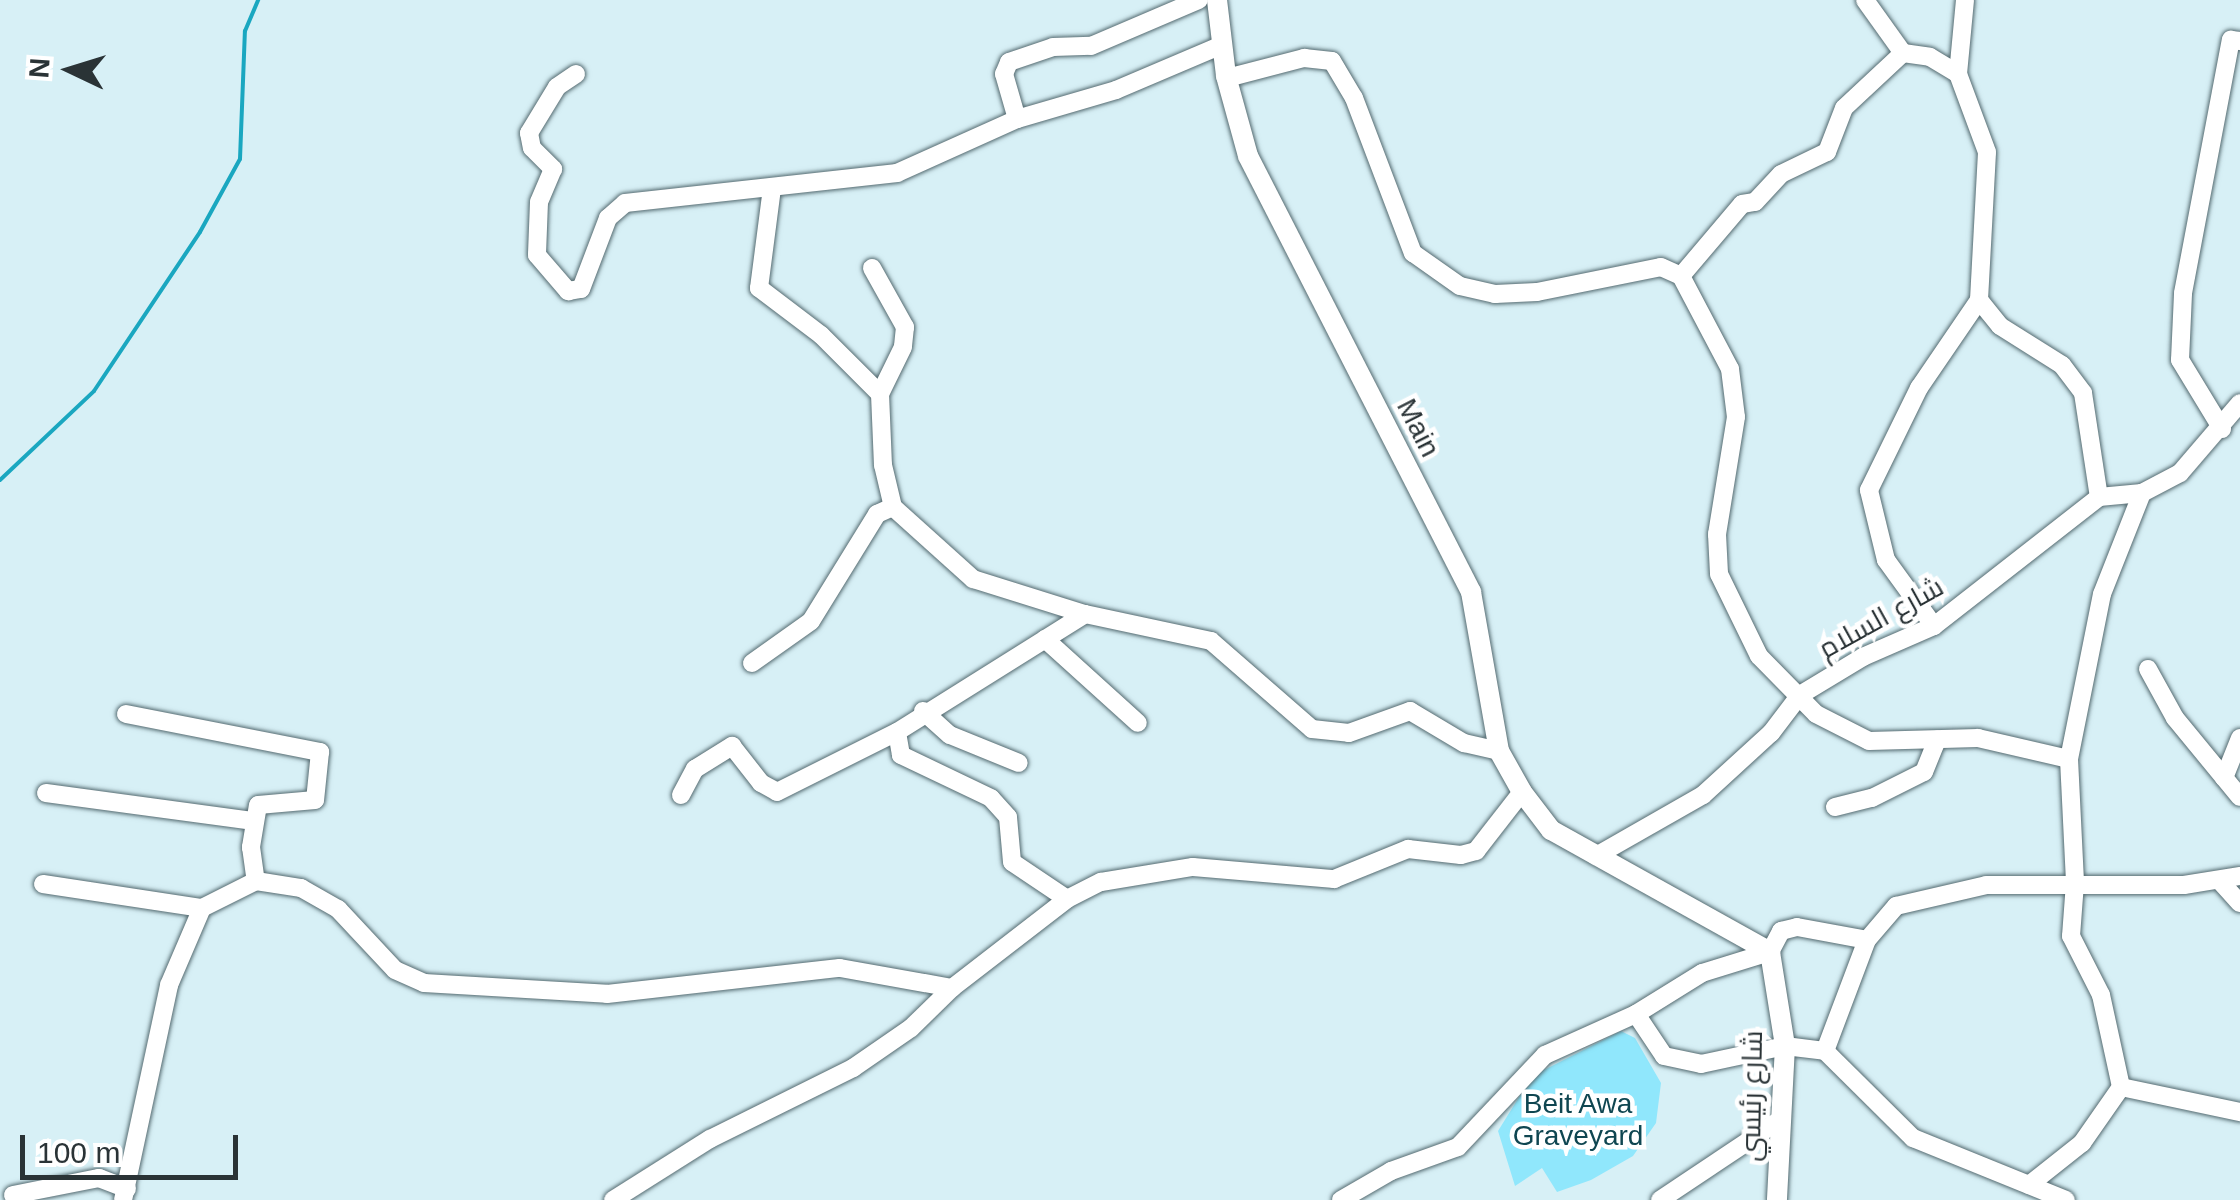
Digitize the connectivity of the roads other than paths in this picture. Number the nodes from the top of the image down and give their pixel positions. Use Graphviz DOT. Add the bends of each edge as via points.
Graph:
graph roads {
  1 [pos="1198,0"];
  2 [pos="1217,0"];
  3 [pos="1865,0"];
  4 [pos="1964,0"];
  5 [pos="2240,41"];
  6 [pos="1222,45"];
  7 [pos="1903,53"];
  8 [pos="576,74"];
  9 [pos="1958,74"];
  10 [pos="1227,78"];
  11 [pos="1018,119"];
  12 [pos="772,188"];
  13 [pos="872,268"];
  14 [pos="1680,276"];
  15 [pos="1979,300"];
  16 [pos="880,394"];
  17 [pos="2240,403"];
  18 [pos="2222,429"];
  19 [pos="2142,494"];
  20 [pos="2099,497"];
  21 [pos="893,507"];
  22 [pos="1084,614"];
  23 [pos="1934,626"];
  24 [pos="1044,638"];
  25 [pos="752,663"];
  26 [pos="2148,670"];
  27 [pos="1800,696"];
  28 [pos="922,711"];
  29 [pos="126,714"];
  30 [pos="1138,723"];
  31 [pos="897,732"];
  32 [pos="2240,738"];
  33 [pos="1937,740"];
  34 [pos="1499,751"];
  35 [pos="2068,759"];
  36 [pos="1019,762"];
  37 [pos="2224,778"];
  38 [pos="1522,792"];
  39 [pos="46,793"];
  40 [pos="681,795"];
  41 [pos="2240,797"];
  42 [pos="1835,807"];
  43 [pos="254,822"];
  44 [pos="1596,856"];
  45 [pos="2240,876"];
  46 [pos="256,880"];
  47 [pos="2218,880"];
  48 [pos="2075,883"];
  49 [pos="43,884"];
  50 [pos="1067,899"];
  51 [pos="2240,903"];
  52 [pos="202,908"];
  53 [pos="1867,940"];
  54 [pos="1770,952"];
  55 [pos="952,988"];
  56 [pos="1636,1014"];
  57 [pos="1785,1046"];
  58 [pos="1825,1051"];
  59 [pos="2120,1087"];
  60 [pos="2240,1112"];
  61 [pos="1780,1120"];
  62 [pos="2019,1189"];
  63 [pos="13,1193"];
  64 [pos="125,1195"];
  65 [pos="613,1200"];
  66 [pos="1341,1200"];
  67 [pos="1660,1200"];
  68 [pos="1778,1200"];
  69 [pos="2066,1200"];
  1 -- 11 [label="street" via="1125,34 1009,62 1004,74"];
  2 -- 6 [label="main road, Main"];
  3 -- 7 [label="street"];
  4 -- 9 [label="street"];
  5 -- 18 [label="street" via="2231,40 2182,310 2180,360"];
  6 -- 10 [label="main road, Main"];
  6 -- 11 [label="street" via="1116,90"];
  7 -- 9 [label="street" via="1930,57"];
  7 -- 14 [label="street" via="1844,108 1827,152 1781,174 1756,202 1742,204"];
  8 -- 12 [label="street" via="557,87 530,133 532,148 553,169 539,202 537,255 568,291 581,289 608,218 624,203"];
  9 -- 15 [label="street" via="1987,152"];
  10 -- 14 [label="street" via="1304,58 1332,61 1354,98 1413,253 1460,286 1496,294 1537,292 1661,267"];
  10 -- 34 [label="main road, Main" via="1248,156 1472,592"];
  11 -- 12 [label="street" via="897,172"];
  12 -- 16 [label="street" via="760,288 821,335"];
  13 -- 16 [label="street" via="905,327 904,347"];
  14 -- 27 [label="street" via="1708,322 1732,385 1736,417 1717,534 1719,574 1759,656"];
  15 -- 20 [label="street" via="2000,326 2062,365 2084,393"];
  15 -- 23 [label="street" via="1919,388 1870,490 1886,560"];
  16 -- 21 [label="street" via="882,465"];
  17 -- 18 [label="street"];
  18 -- 19 [label="street" via="2197,460"];
  19 -- 20 [label="street"];
  19 -- 35 [label="street" via="2102,594"];
  20 -- 23 [label="street, شارع السلام"];
  21 -- 22 [label="street" via="973,579"];
  21 -- 25 [label="street" via="877,514 811,621"];
  22 -- 24 [label="street"];
  22 -- 34 [label="street" via="1211,642 1312,730 1350,733 1410,711 1464,742"];
  23 -- 27 [label="street, شارع السلام" via="1862,657"];
  24 -- 28 [label="street"];
  24 -- 30 [label="street"];
  26 -- 37 [label="street" via="2175,718"];
  27 -- 33 [label="street" via="1816,714 1868,741"];
  27 -- 44 [label="street, شارع السلام" via="1703,795"];
  28 -- 31 [label="street"];
  28 -- 36 [label="street" via="950,735"];
  29 -- 43 [label="street" via="320,752 316,799 262,802"];
  31 -- 40 [label="street" via="777,792 761,783 732,746 695,769"];
  31 -- 50 [label="street" via="900,755 991,798 1008,817 1012,862"];
  32 -- 37 [label="street"];
  33 -- 35 [label="street" via="1978,738"];
  33 -- 42 [label="street" via="1924,772 1872,798"];
  34 -- 38 [label="main road, Main"];
  35 -- 48 [label="street"];
  37 -- 41 [label="street"];
  38 -- 44 [label="main road, Main" via="1551,830"];
  38 -- 50 [label="street" via="1476,851 1461,855 1408,849 1351,875 1318,880 1193,867 1101,882"];
  39 -- 43 [label="street"];
  43 -- 46 [label="street"];
  44 -- 54 [label="main road"];
  45 -- 47 [label="street"];
  46 -- 52 [label="street"];
  46 -- 55 [label="street" via="301,888 338,909 395,970 424,982 608,994 840,968"];
  47 -- 48 [label="street"];
  47 -- 51 [label="street"];
  48 -- 53 [label="street" via="1986,885 1896,906"];
  48 -- 59 [label="street" via="2071,936 2101,995"];
  49 -- 52 [label="street"];
  50 -- 55 [label="street"];
  52 -- 64 [label="street" via="169,985"];
  53 -- 54 [label="street" via="1798,927 1781,931"];
  53 -- 58 [label="street"];
  54 -- 56 [label="street" via="1702,973"];
  54 -- 57 [label="main road, شارع رئيسي"];
  55 -- 65 [label="street" via="911,1028 853,1068 710,1139"];
  56 -- 57 [label="street" via="1664,1056 1700,1064"];
  56 -- 66 [label="street" via="1545,1055 1458,1147 1391,1171"];
  57 -- 58 [label="street"];
  57 -- 61 [label="main road, شارع رئيسي"];
  58 -- 62 [label="street" via="1913,1138"];
  59 -- 60 [label="street"];
  59 -- 62 [label="street" via="2082,1143"];
  61 -- 67 [label="street"];
  61 -- 68 [label="main road, شارع رئيسي"];
  62 -- 69 [label="street"];
  63 -- 64 [label="street" via="99,1178"];
}
